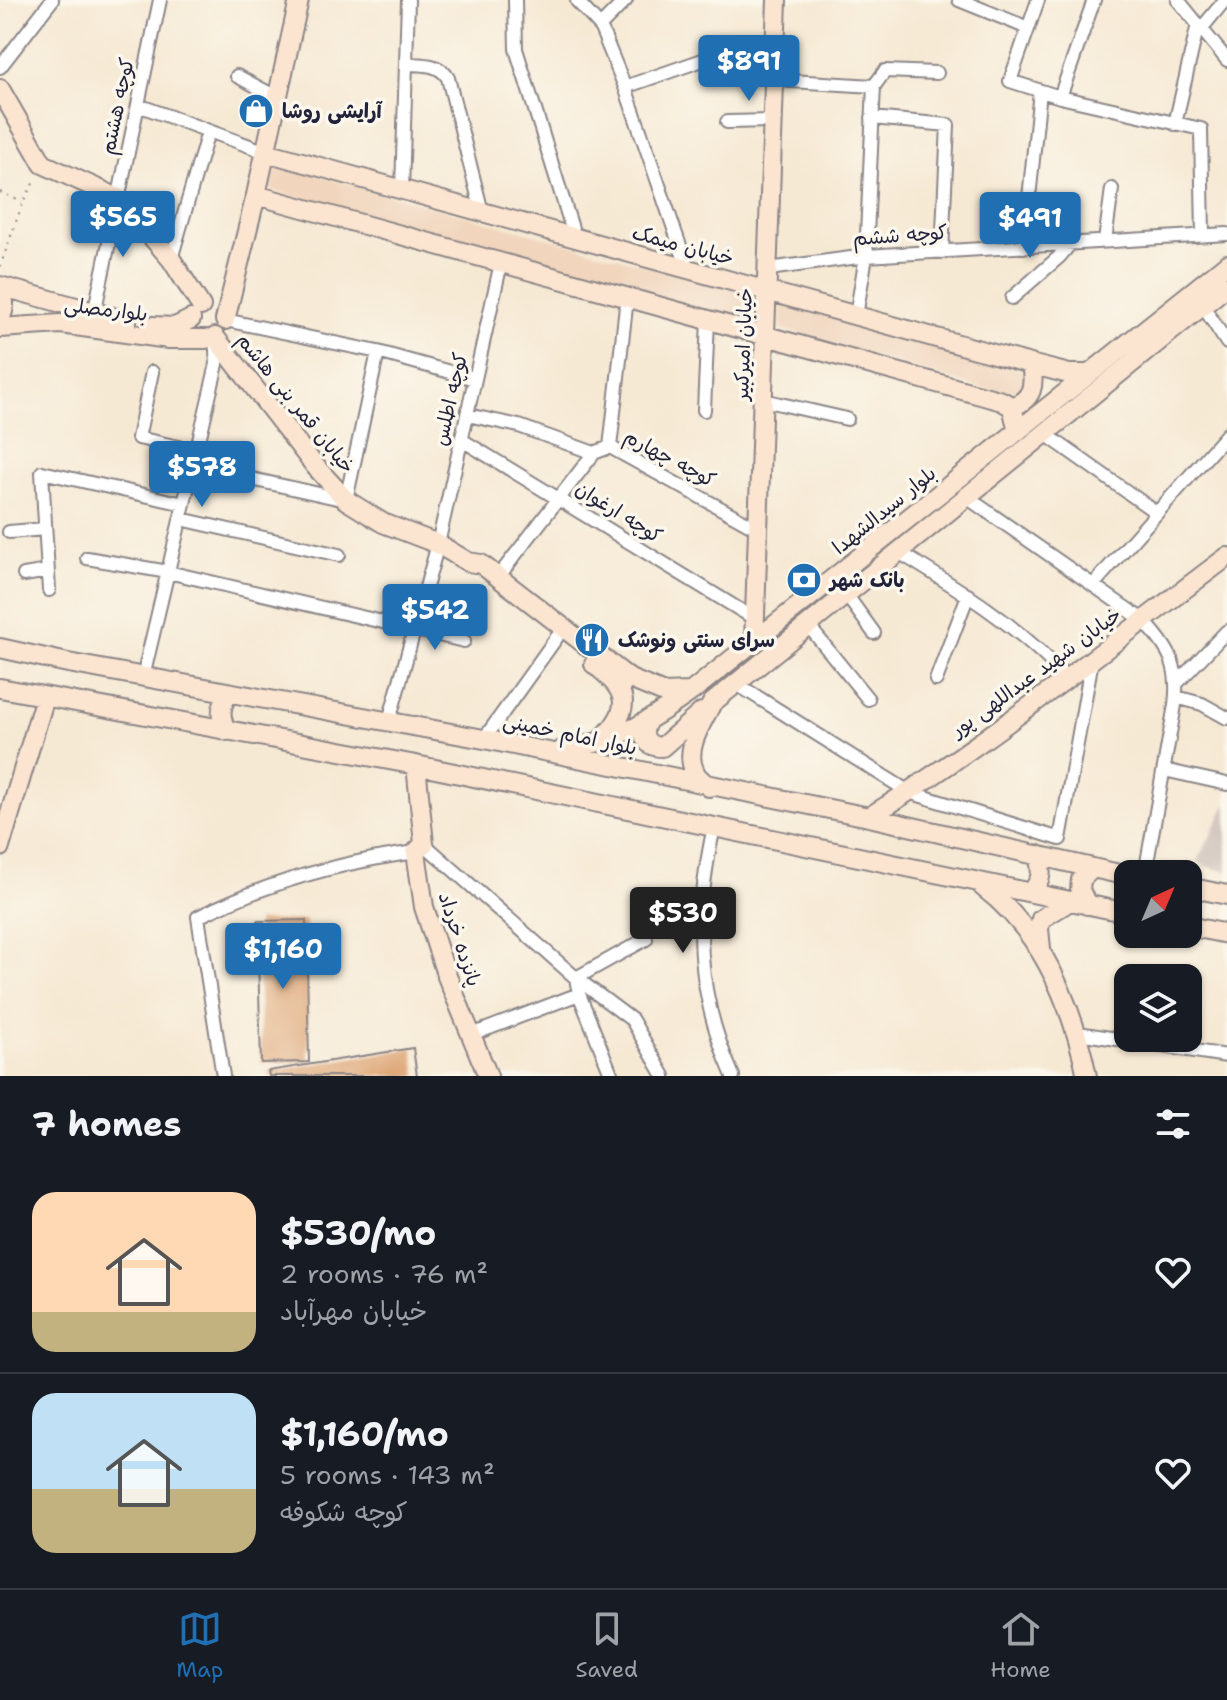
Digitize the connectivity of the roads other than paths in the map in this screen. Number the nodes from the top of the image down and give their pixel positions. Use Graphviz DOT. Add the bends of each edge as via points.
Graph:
graph roads {
  1 [pos="52,0"];
  2 [pos="160,0"];
  3 [pos="299,0"];
  4 [pos="408,0"];
  5 [pos="515,0"];
  6 [pos="626,0"];
  7 [pos="777,0"];
  8 [pos="959,0"];
  9 [pos="1037,0"];
  10 [pos="1094,0"];
  11 [pos="1178,0"];
  12 [pos="1225,0"];
  13 [pos="577,1"];
  14 [pos="600,26"];
  15 [pos="1199,26"];
  16 [pos="1028,28"];
  17 [pos="714,56"];
  18 [pos="1227,60"];
  19 [pos="406,64"];
  20 [pos="0,67"];
  21 [pos="937,73"];
  22 [pos="237,76"];
  23 [pos="774,80"];
  24 [pos="875,84"];
  25 [pos="625,87"];
  26 [pos="0,89"];
  27 [pos="1040,91"];
  28 [pos="1060,97"];
  29 [pos="278,98"];
  30 [pos="138,105"];
  31 [pos="872,118"];
  32 [pos="772,121"];
  33 [pos="727,122"];
  34 [pos="1175,124"];
  35 [pos="208,132"];
  36 [pos="266,152"];
  37 [pos="1112,189"];
  38 [pos="402,190"];
  39 [pos="256,195"];
  40 [pos="118,198"];
  41 [pos="482,212"];
  42 [pos="1227,234"];
  43 [pos="1203,235"];
  44 [pos="575,238"];
  45 [pos="1105,241"];
  46 [pos="1070,244"];
  47 [pos="1024,247"];
  48 [pos="942,252"];
  49 [pos="866,256"];
  50 [pos="171,259"];
  51 [pos="501,263"];
  52 [pos="1227,264"];
  53 [pos="688,269"];
  54 [pos="768,269"];
  55 [pos="1227,286"];
  56 [pos="0,288"];
  57 [pos="767,291"];
  58 [pos="41,298"];
  59 [pos="627,298"];
  60 [pos="1012,298"];
  61 [pos="1203,306"];
  62 [pos="196,312"];
  63 [pos="94,314"];
  64 [pos="856,316"];
  65 [pos="0,319"];
  66 [pos="225,320"];
  67 [pos="708,320"];
  68 [pos="34,324"];
  69 [pos="0,328"];
  70 [pos="765,336"];
  71 [pos="211,338"];
  72 [pos="1227,343"];
  73 [pos="378,352"];
  74 [pos="1031,364"];
  75 [pos="152,372"];
  76 [pos="1089,374"];
  77 [pos="475,379"];
  78 [pos="763,400"];
  79 [pos="1012,407"];
  80 [pos="704,410"];
  81 [pos="1056,412"];
  82 [pos="467,415"];
  83 [pos="847,419"];
  84 [pos="1018,431"];
  85 [pos="1044,433"];
  86 [pos="1227,434"];
  87 [pos="462,440"];
  88 [pos="610,447"];
  89 [pos="197,451"];
  90 [pos="594,453"];
  91 [pos="193,466"];
  92 [pos="965,496"];
  93 [pos="560,499"];
  94 [pos="346,500"];
  95 [pos="184,504"];
  96 [pos="1157,513"];
  97 [pos="181,519"];
  98 [pos="45,529"];
  99 [pos="758,529"];
  100 [pos="9,532"];
  101 [pos="438,544"];
  102 [pos="897,551"];
  103 [pos="339,555"];
  104 [pos="1227,557"];
  105 [pos="87,558"];
  106 [pos="468,562"];
  107 [pos="48,571"];
  108 [pos="168,572"];
  109 [pos="24,575"];
  110 [pos="498,577"];
  111 [pos="1093,585"];
  112 [pos="49,590"];
  113 [pos="845,593"];
  114 [pos="968,595"];
  115 [pos="755,619"];
  116 [pos="1143,620"];
  117 [pos="807,624"];
  118 [pos="415,628"];
  119 [pos="1227,631"];
  120 [pos="874,633"];
  121 [pos="557,637"];
  122 [pos="464,641"];
  123 [pos="754,642"];
  124 [pos="0,648"];
  125 [pos="1092,660"];
  126 [pos="143,677"];
  127 [pos="1067,678"];
  128 [pos="936,680"];
  129 [pos="1178,682"];
  130 [pos="735,683"];
  131 [pos="0,688"];
  132 [pos="692,691"];
  133 [pos="229,693"];
  134 [pos="45,697"];
  135 [pos="1176,697"];
  136 [pos="868,699"];
  137 [pos="712,703"];
  138 [pos="1227,718"];
  139 [pos="389,721"];
  140 [pos="648,721"];
  141 [pos="227,731"];
  142 [pos="484,739"];
  143 [pos="597,745"];
  144 [pos="548,752"];
  145 [pos="416,765"];
  146 [pos="1164,770"];
  147 [pos="1227,784"];
  148 [pos="709,787"];
  149 [pos="909,792"];
  150 [pos="869,817"];
  151 [pos="714,827"];
  152 [pos="0,847"];
  153 [pos="420,848"];
  154 [pos="1038,855"];
  155 [pos="1148,860"];
  156 [pos="1093,868"];
  157 [pos="1114,873"];
  158 [pos="979,884"];
  159 [pos="1202,890"];
  160 [pos="1031,892"];
  161 [pos="1227,895"];
  162 [pos="1078,903"];
  163 [pos="1114,910"];
  164 [pos="1202,929"];
  165 [pos="1227,934"];
  166 [pos="646,939"];
  167 [pos="1042,951"];
  168 [pos="576,978"];
  169 [pos="579,994"];
  170 [pos="1078,1033"];
  171 [pos="471,1035"];
  172 [pos="1227,1056"];
  173 [pos="223,1076"];
  174 [pos="488,1076"];
  175 [pos="612,1076"];
  176 [pos="664,1076"];
  177 [pos="733,1076"];
  178 [pos="1087,1076"];
  1 -- 20 [label="street"];
  2 -- 30 [label="street, کوچه هشتم"];
  3 -- 29 [label="street"];
  4 -- 19 [label="street"];
  5 -- 44 [label="street" via="516,49"];
  6 -- 14 [label="street"];
  7 -- 23 [label="street, خیابان امیرکبیر"];
  8 -- 16 [label="street"];
  9 -- 16 [label="street"];
  10 -- 28 [label="street"];
  11 -- 15 [label="street"];
  12 -- 15 [label="street"];
  13 -- 14 [label="street"];
  14 -- 25 [label="street"];
  15 -- 18 [label="street"];
  15 -- 34 [label="street"];
  16 -- 27 [label="street" via="1010,81"];
  17 -- 25 [label="street"];
  19 -- 38 [label="street"];
  19 -- 41 [label="street" via="443,69 448,78"];
  21 -- 24 [label="street" via="885,71"];
  22 -- 29 [label="street"];
  23 -- 24 [label="street"];
  23 -- 32 [label="street, خیابان امیرکبیر"];
  24 -- 31 [label="street"];
  25 -- 53 [label="street"];
  26 -- 40 [label="street" via="43,164"];
  27 -- 28 [label="street"];
  27 -- 47 [label="street"];
  28 -- 34 [label="street"];
  29 -- 36 [label="street"];
  30 -- 35 [label="street"];
  30 -- 40 [label="street, کوچه هشتم"];
  31 -- 48 [label="street" via="948,125"];
  31 -- 49 [label="street"];
  32 -- 33 [label="street"];
  32 -- 54 [label="street, خیابان امیرکبیر"];
  34 -- 43 [label="street" via="1201,129"];
  35 -- 36 [label="street"];
  35 -- 50 [label="street"];
  36 -- 38 [label="street, خیابان میمک"];
  36 -- 39 [label="street"];
  37 -- 45 [label="street"];
  38 -- 41 [label="street, خیابان میمک"];
  39 -- 51 [label="street"];
  39 -- 66 [label="street"];
  40 -- 50 [label="street"];
  40 -- 63 [label="street, کوچه هشتم"];
  41 -- 44 [label="street, خیابان میمک"];
  42 -- 43 [label="street, کوچه ششم"];
  43 -- 45 [label="street, کوچه ششم"];
  44 -- 53 [label="street, خیابان میمک"];
  45 -- 46 [label="street, کوچه ششم"];
  46 -- 47 [label="street, کوچه ششم"];
  46 -- 60 [label="street"];
  47 -- 48 [label="street, کوچه ششم"];
  48 -- 49 [label="street, کوچه ششم"];
  49 -- 54 [label="street, کوچه ششم"];
  49 -- 64 [label="street"];
  50 -- 62 [label="street"];
  51 -- 59 [label="street"];
  51 -- 77 [label="street, کوچه اطلس"];
  52 -- 76 [label="street, بلوار سیدالشهدا"];
  53 -- 57 [label="street, خیابان میمک"];
  54 -- 57 [label="street, خیابان امیرکبیر"];
  55 -- 61 [label="street, بلوار سیدالشهدا"];
  56 -- 58 [label="street, بلوارمصلی"];
  56 -- 65 [label="street"];
  57 -- 64 [label="street, خیابان میمک"];
  57 -- 70 [label="street, خیابان امیرکبیر"];
  58 -- 63 [label="street, بلوارمصلی"];
  58 -- 68 [label="street" via="31,303 28,314"];
  59 -- 67 [label="street"];
  59 -- 88 [label="street"];
  61 -- 72 [label="street"];
  61 -- 81 [label="street, بلوار سیدالشهدا"];
  62 -- 63 [label="street, بلوارمصلی" via="184,324 167,328"];
  62 -- 66 [label="street" via="215,306"];
  62 -- 71 [label="street" via="194,332"];
  64 -- 74 [label="street, خیابان میمک"];
  66 -- 71 [label="street" via="224,329"];
  66 -- 73 [label="street"];
  67 -- 70 [label="street"];
  67 -- 80 [label="street"];
  68 -- 69 [label="street, بلوارمصلی"];
  68 -- 71 [label="street, بلوارمصلی" via="169,339"];
  70 -- 78 [label="street, خیابان امیرکبیر"];
  70 -- 79 [label="street"];
  71 -- 89 [label="street" via="217,364"];
  71 -- 94 [label="street, خیابان قمر بنی هاشم"];
  73 -- 77 [label="street"];
  73 -- 94 [label="street"];
  74 -- 76 [label="street, خیابان میمک"];
  74 -- 79 [label="street" via="1033,387"];
  75 -- 89 [label="street" via="138,438"];
  76 -- 81 [label="street, بلوار سیدالشهدا"];
  77 -- 82 [label="street, کوچه اطلس"];
  78 -- 83 [label="street"];
  78 -- 99 [label="street, خیابان امیرکبیر"];
  79 -- 84 [label="street"];
  81 -- 84 [label="street, بلوار سیدالشهدا"];
  81 -- 85 [label="street, بلوار سیدالشهدا"];
  82 -- 87 [label="street, کوچه اطلس"];
  82 -- 90 [label="street, کوچه چهارم" via="519,426"];
  84 -- 123 [label="street, بلوار سیدالشهدا"];
  85 -- 92 [label="street, بلوار سیدالشهدا"];
  85 -- 96 [label="street"];
  86 -- 96 [label="street"];
  87 -- 93 [label="street, کوچه ارغوان"];
  87 -- 101 [label="street, کوچه اطلس"];
  88 -- 90 [label="street, کوچه چهارم"];
  88 -- 99 [label="street, کوچه چهارم"];
  89 -- 91 [label="street"];
  90 -- 93 [label="street"];
  91 -- 94 [label="street"];
  91 -- 95 [label="street"];
  92 -- 102 [label="street, بلوار سیدالشهدا"];
  92 -- 111 [label="street"];
  93 -- 110 [label="street"];
  93 -- 115 [label="street, کوچه ارغوان"];
  94 -- 101 [label="street, خیابان قمر بنی هاشم" via="383,523"];
  95 -- 97 [label="street"];
  95 -- 98 [label="street" via="42,472"];
  96 -- 111 [label="street"];
  97 -- 103 [label="street"];
  97 -- 108 [label="street"];
  98 -- 100 [label="street"];
  98 -- 107 [label="street"];
  99 -- 115 [label="street, خیابان امیرکبیر"];
  101 -- 106 [label="street, خیابان قمر بنی هاشم"];
  101 -- 118 [label="street, کوچه اطلس"];
  102 -- 113 [label="street, بلوار سیدالشهدا"];
  102 -- 114 [label="street"];
  104 -- 116 [label="street, خیابان شهید عبداللهی پور"];
  105 -- 108 [label="street"];
  106 -- 110 [label="street, خیابان قمر بنی هاشم" via="481,564"];
  106 -- 121 [label="street, خیابان قمر بنی هاشم" via="475,574"];
  107 -- 109 [label="street"];
  107 -- 112 [label="street"];
  108 -- 118 [label="street"];
  108 -- 126 [label="street"];
  110 -- 132 [label="street, خیابان قمر بنی هاشم" via="630,679 664,693"];
  111 -- 116 [label="street"];
  113 -- 117 [label="street, بلوار سیدالشهدا"];
  113 -- 120 [label="street"];
  114 -- 127 [label="street" via="1034,645"];
  114 -- 128 [label="street"];
  115 -- 123 [label="street, خیابان امیرکبیر"];
  116 -- 125 [label="street, خیابان شهید عبداللهی پور"];
  116 -- 129 [label="street" via="1172,657"];
  117 -- 130 [label="street, بلوار سیدالشهدا"];
  117 -- 136 [label="street"];
  118 -- 122 [label="street"];
  118 -- 139 [label="street, کوچه اطلس"];
  119 -- 129 [label="street"];
  121 -- 142 [label="street"];
  121 -- 143 [label="street, خیابان قمر بنی هاشم" via="607,674 621,693 620,720"];
  123 -- 132 [label="street, بلوار سیدالشهدا"];
  124 -- 126 [label="street, بلوار امام خمینی"];
  125 -- 127 [label="street, خیابان شهید عبداللهی پور"];
  125 -- 149 [label="street" via="1060,839"];
  126 -- 133 [label="street, بلوار امام خمینی"];
  127 -- 149 [label="street, خیابان شهید عبداللهی پور"];
  129 -- 135 [label="street"];
  130 -- 137 [label="street, بلوار سیدالشهدا"];
  130 -- 149 [label="street"];
  131 -- 134 [label="street"];
  132 -- 140 [label="street, بلوار سیدالشهدا"];
  133 -- 139 [label="street, بلوار امام خمینی"];
  133 -- 141 [label="street" via="221,715"];
  134 -- 141 [label="street"];
  134 -- 152 [label="street"];
  135 -- 138 [label="street"];
  135 -- 146 [label="street"];
  137 -- 140 [label="street" via="662,747 645,740"];
  137 -- 148 [label="street, بلوار سیدالشهدا" via="691,754 695,773"];
  139 -- 142 [label="street, بلوار امام خمینی"];
  140 -- 143 [label="street, بلوار سیدالشهدا"];
  141 -- 145 [label="street"];
  142 -- 144 [label="street, بلوار امام خمینی"];
  143 -- 144 [label="street, بلوار سیدالشهدا"];
  144 -- 148 [label="street, بلوار امام خمینی"];
  145 -- 151 [label="street"];
  145 -- 153 [label="street, پانزده خرداد"];
  146 -- 147 [label="street"];
  146 -- 155 [label="street"];
  148 -- 150 [label="street, بلوار امام خمینی"];
  149 -- 150 [label="street, خیابان شهید عبداللهی پور"];
  150 -- 154 [label="street, بلوار امام خمینی"];
  151 -- 158 [label="street"];
  151 -- 177 [label="street" via="699,915 702,969 709,1013"];
  153 -- 168 [label="street"];
  153 -- 171 [label="street, پانزده خرداد" via="424,907"];
  153 -- 173 [label="street" via="312,874 198,917"];
  154 -- 156 [label="street, بلوار امام خمینی"];
  154 -- 160 [label="street" via="1042,872"];
  156 -- 157 [label="street, بلوار امام خمینی"];
  156 -- 162 [label="street" via="1081,879"];
  158 -- 160 [label="street"];
  158 -- 167 [label="street" via="1012,911"];
  159 -- 161 [label="street"];
  160 -- 162 [label="street"];
  162 -- 163 [label="street"];
  162 -- 167 [label="street" via="1041,919"];
  164 -- 165 [label="street"];
  166 -- 168 [label="street"];
  167 -- 170 [label="street"];
  168 -- 169 [label="street"];
  168 -- 176 [label="street" via="632,1020"];
  169 -- 171 [label="street"];
  169 -- 175 [label="street"];
  170 -- 172 [label="street"];
  170 -- 178 [label="street"];
  171 -- 174 [label="street, پانزده خرداد"];
}
